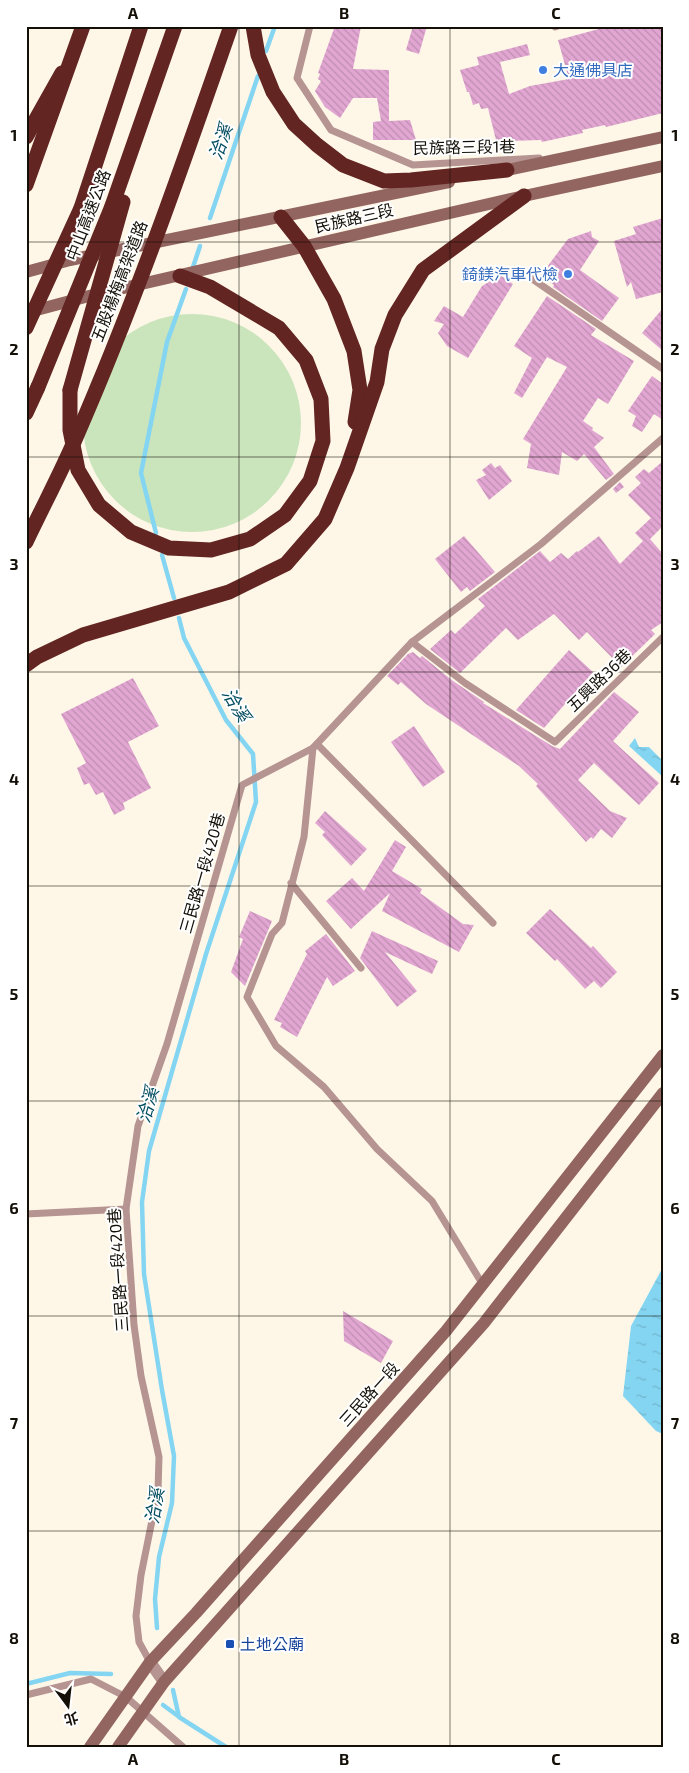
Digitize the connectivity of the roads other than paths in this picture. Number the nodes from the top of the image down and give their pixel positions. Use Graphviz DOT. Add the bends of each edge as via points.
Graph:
graph roads {
  1 [pos="83,26"];
  2 [pos="88,26"];
  3 [pos="141,26"];
  4 [pos="175,26"];
  5 [pos="231,26"];
  6 [pos="252,26"];
  7 [pos="310,26"];
  8 [pos="26,137"];
  9 [pos="663,137"];
  10 [pos="569,157"];
  11 [pos="663,166"];
  12 [pos="507,170"];
  13 [pos="26,185"];
  14 [pos="524,196"];
  15 [pos="118,204"];
  16 [pos="281,217"];
  17 [pos="304,246"];
  18 [pos="26,272"];
  19 [pos="180,276"];
  20 [pos="531,278"];
  21 [pos="26,312"];
  22 [pos="26,328"];
  23 [pos="663,369"];
  24 [pos="26,413"];
  25 [pos="663,438"];
  26 [pos="347,468"];
  27 [pos="26,542"];
  28 [pos="663,637"];
  29 [pos="412,642"];
  30 [pos="26,665"];
  31 [pos="315,746"];
  32 [pos="291,884"];
  33 [pos="493,923"];
  34 [pos="362,968"];
  35 [pos="663,1055"];
  36 [pos="663,1093"];
  37 [pos="126,1208"];
  38 [pos="26,1214"];
  39 [pos="483,1286"];
  40 [pos="150,1662"];
  41 [pos="164,1682"];
  42 [pos="26,1695"];
  43 [pos="126,1697"];
  44 [pos="143,1711"];
  45 [pos="90,1747"];
  46 [pos="118,1747"];
  47 [pos="183,1747"];
  1 -- 13 [label="highway, bridge"];
  2 -- 8 [label="highway"];
  3 -- 22 [label="highway, 中山高速公路, bridge" via="81,208"];
  4 -- 15 [label="highway" via="139,128"];
  5 -- 27 [label="highway, 五股楊梅高架道路, bridge" via="120,330 77,436"];
  6 -- 12 [label="highway" via="258,55 273,92 294,124 343,165 384,181"];
  7 -- 10 [label="lane, 民族路三段1巷" via="297,78 330,130 413,165"];
  9 -- 10 [label="street, 民族路三段"];
  10 -- 12 [label="street, 民族路三段"];
  11 -- 14 [label="street, 民族路三段"];
  12 -- 16 [label="street, 民族路三段"];
  14 -- 17 [label="street, 民族路三段"];
  14 -- 26 [label="highway" via="423,270 394,315 382,349 377,382"];
  15 -- 19 [label="highway, bridge" via="70,390 70,430 78,470 99,505 131,532 169,548 211,550 250,539 285,515 310,481 323,441 322,399 306,360 279,328 210,287"];
  15 -- 24 [label="highway, 中山高速公路, bridge"];
  16 -- 17 [label="highway"];
  16 -- 18 [label="street, 民族路三段"];
  17 -- 19 [label="street, 民族路三段"];
  17 -- 26 [label="highway" via="334,299 354,351 360,390"];
  19 -- 21 [label="street, 民族路三段"];
  20 -- 23 [label="lane"];
  25 -- 29 [label="lane, 三民路一段420巷" via="541,544"];
  26 -- 30 [label="highway" via="325,519 286,564 229,592 83,635"];
  28 -- 29 [label="lane, 五興路36巷" via="555,742 465,683"];
  29 -- 31 [label="lane, 三民路一段420巷"];
  31 -- 32 [label="lane" via="304,836"];
  31 -- 33 [label="lane"];
  31 -- 37 [label="lane, 三民路一段420巷" via="242,785 167,1044 138,1126"];
  32 -- 34 [label="lane"];
  32 -- 39 [label="lane" via="282,923 272,934 247,997 276,1046 324,1087 377,1149 432,1201"];
  35 -- 39 [label="street, 三民路一段"];
  36 -- 41 [label="street" via="484,1323"];
  37 -- 38 [label="lane"];
  37 -- 40 [label="lane, 三民路一段420巷" via="134,1325 159,1457 158,1491 136,1616 139,1642"];
  39 -- 40 [label="street, 三民路一段"];
  40 -- 41 [label="street"];
  40 -- 43 [label="street, 三民路一段"];
  41 -- 44 [label="street"];
  42 -- 43 [label="lane" via="91,1679"];
  43 -- 44 [label="lane"];
  43 -- 45 [label="street, 三民路一段"];
  44 -- 46 [label="street"];
  44 -- 47 [label="lane"];
}
